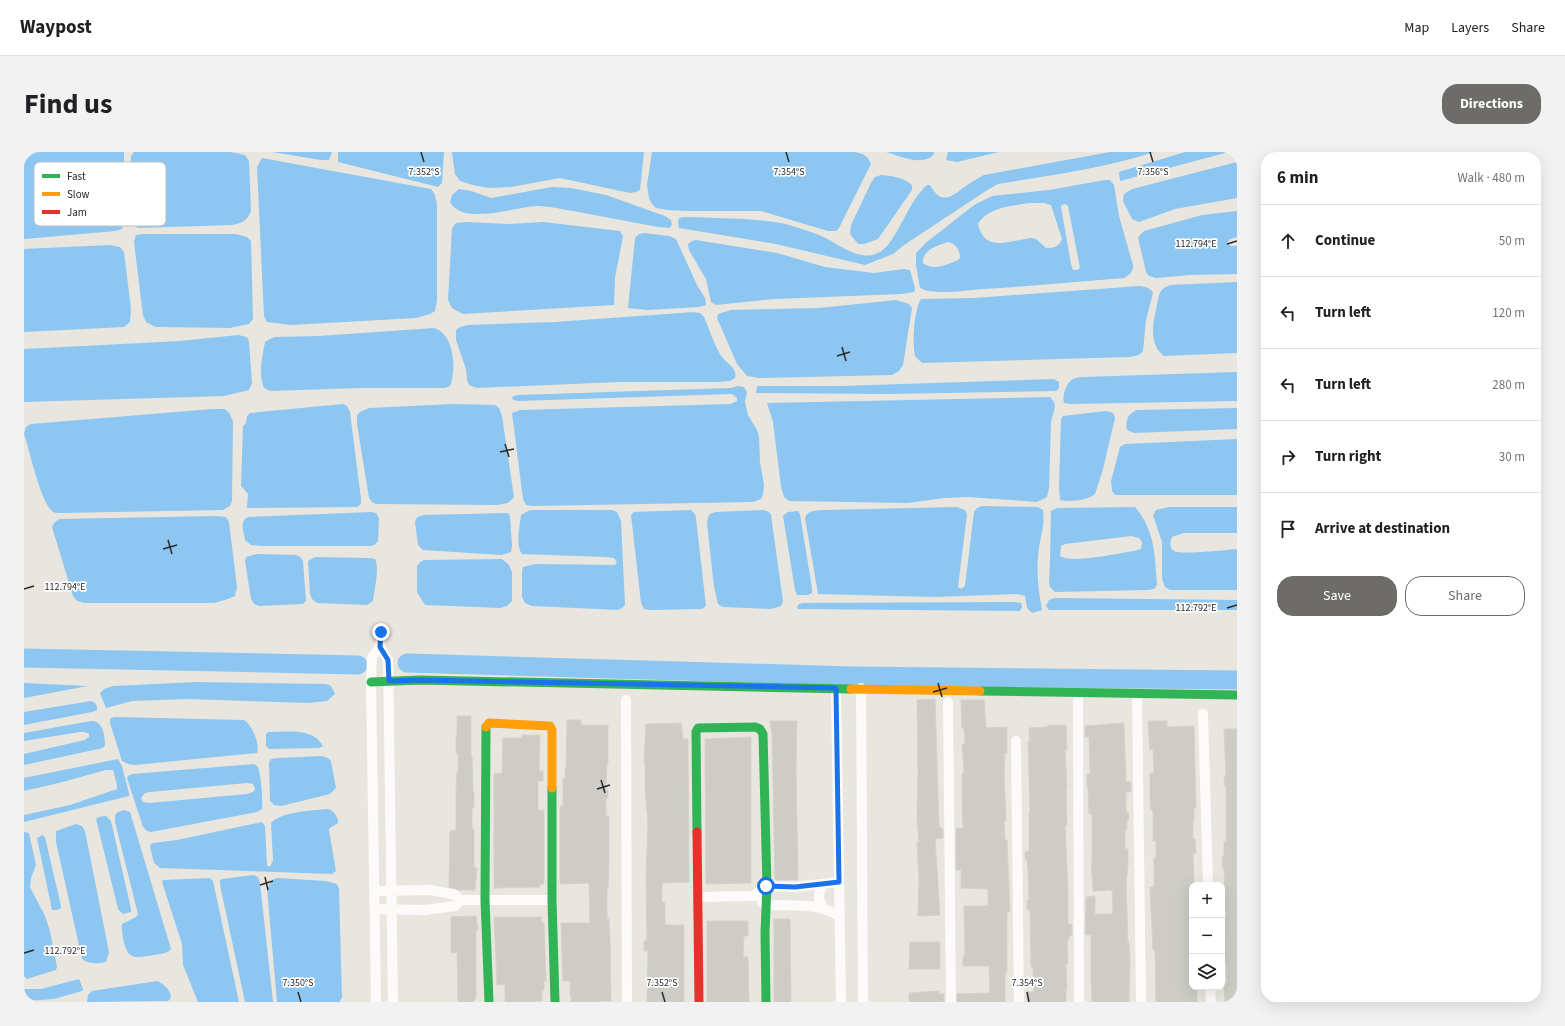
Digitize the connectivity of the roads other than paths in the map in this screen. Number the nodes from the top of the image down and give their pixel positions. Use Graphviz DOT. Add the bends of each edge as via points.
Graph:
graph roads {
  1 [pos="381,632"];
  2 [pos="380,647"];
  3 [pos="389,681"];
  4 [pos="371,682"];
  5 [pos="836,688"];
  6 [pos="861,688"];
  7 [pos="1078,693"];
  8 [pos="1138,694"];
  9 [pos="1237,695"];
  10 [pos="626,700"];
  11 [pos="948,702"];
  12 [pos="1203,714"];
  13 [pos="1016,741"];
  14 [pos="839,882"];
  15 [pos="1208,882"];
  16 [pos="822,885"];
  17 [pos="766,886"];
  18 [pos="430,890"];
  19 [pos="375,891"];
  20 [pos="392,891"];
  21 [pos="754,896"];
  22 [pos="699,897"];
  23 [pos="460,900"];
  24 [pos="485,900"];
  25 [pos="552,900"];
  26 [pos="766,905"];
  27 [pos="824,908"];
  28 [pos="375,909"];
  29 [pos="392,909"];
  30 [pos="431,909"];
  31 [pos="839,916"];
  32 [pos="1210,990"];
  33 [pos="376,1002"];
  34 [pos="393,1002"];
  35 [pos="489,1002"];
  36 [pos="555,1002"];
  37 [pos="627,1002"];
  38 [pos="700,1002"];
  39 [pos="766,1002"];
  40 [pos="841,1002"];
  41 [pos="863,1002"];
  42 [pos="951,1002"];
  43 [pos="1019,1002"];
  44 [pos="1079,1002"];
  45 [pos="1141,1002"];
  46 [pos="1210,1002"];
  1 -- 2 [label="street"];
  2 -- 3 [label="street" via="388,660"];
  2 -- 4 [label="street" via="372,657"];
  3 -- 4 [label="street"];
  3 -- 5 [label="street"];
  3 -- 20 [label="street"];
  4 -- 19 [label="street"];
  5 -- 6 [label="street"];
  5 -- 14 [label="street"];
  6 -- 7 [label="street"];
  6 -- 41 [label="street"];
  7 -- 8 [label="street"];
  7 -- 44 [label="street"];
  8 -- 9 [label="street"];
  8 -- 45 [label="street"];
  10 -- 37 [label="street"];
  11 -- 42 [label="street"];
  12 -- 15 [label="street"];
  13 -- 43 [label="street"];
  14 -- 16 [label="street"];
  14 -- 31 [label="street"];
  16 -- 17 [label="street"];
  16 -- 27 [label="street" via="819,898"];
  17 -- 21 [label="street"];
  17 -- 22 [label="street" via="763,734 755,727 702,727 696,732"];
  17 -- 26 [label="street"];
  18 -- 20 [label="street"];
  18 -- 23 [label="street" via="455,894"];
  18 -- 30 [label="street"];
  19 -- 20 [label="street"];
  19 -- 28 [label="street"];
  20 -- 29 [label="street"];
  21 -- 22 [label="street"];
  21 -- 26 [label="street"];
  22 -- 38 [label="street"];
  23 -- 24 [label="street"];
  23 -- 30 [label="street" via="455,906"];
  24 -- 25 [label="street"];
  24 -- 25 [label="street" via="486,725 489,723 544,724 552,730"];
  24 -- 35 [label="street"];
  25 -- 36 [label="street"];
  26 -- 27 [label="street"];
  26 -- 39 [label="street"];
  27 -- 31 [label="street"];
  28 -- 29 [label="street"];
  28 -- 33 [label="street"];
  29 -- 30 [label="street"];
  29 -- 34 [label="street"];
  31 -- 40 [label="street"];
  32 -- 46 [label="street"];
}
